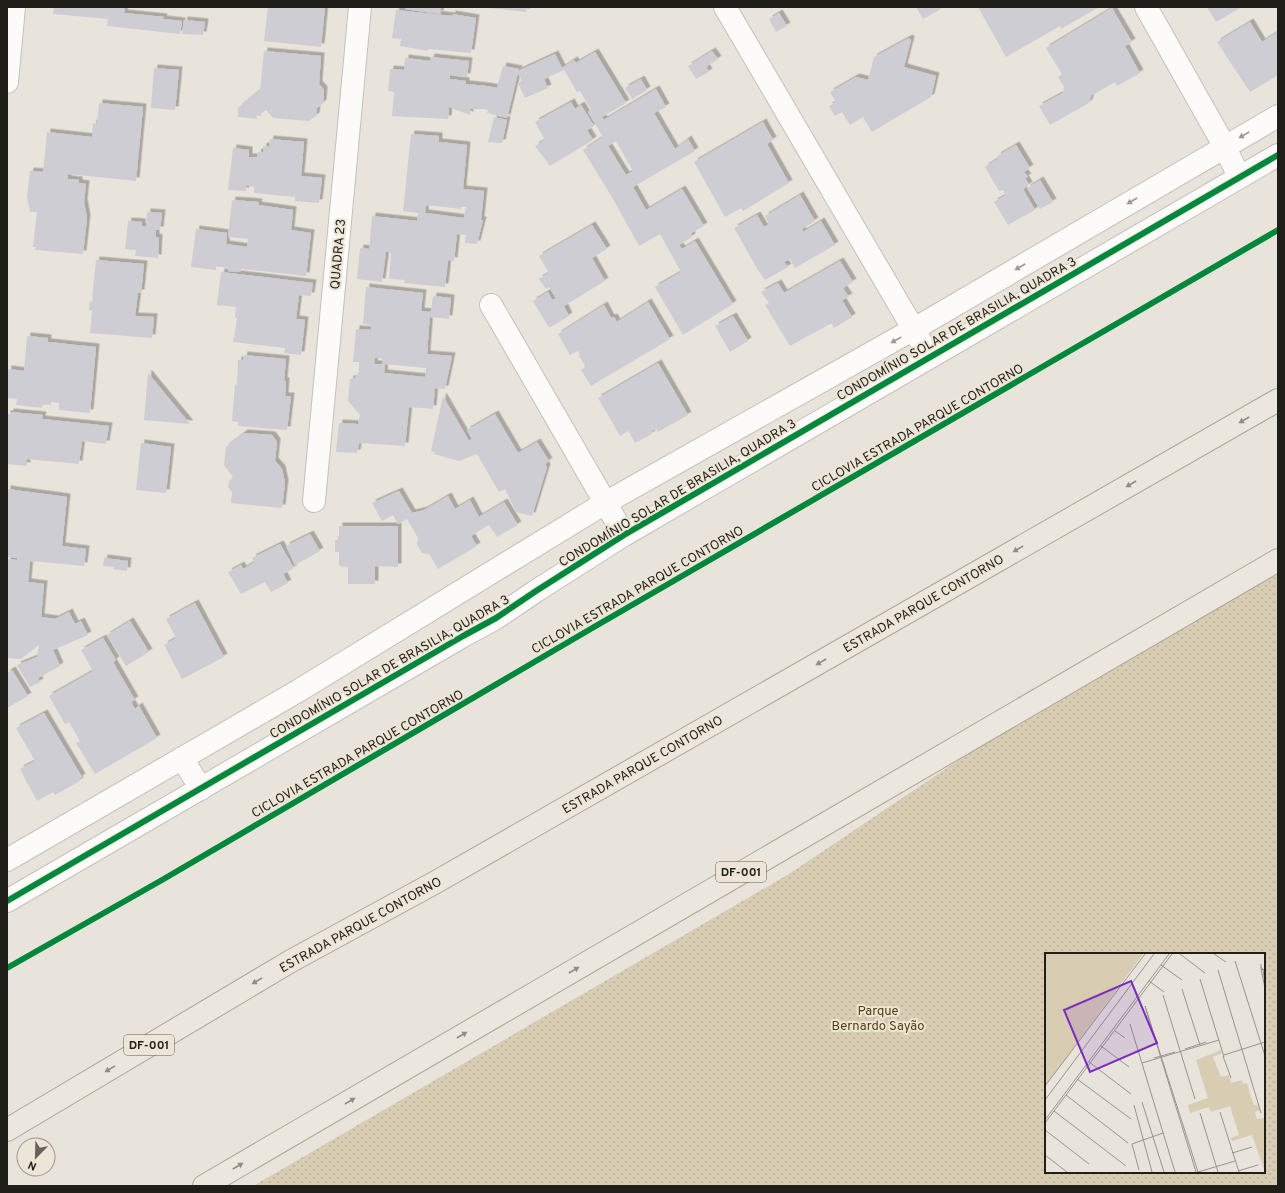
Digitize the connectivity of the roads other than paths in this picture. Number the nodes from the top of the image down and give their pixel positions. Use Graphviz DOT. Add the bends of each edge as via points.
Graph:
graph roads {
  1 [pos="14,7"];
  2 [pos="360,7"];
  3 [pos="725,7"];
  4 [pos="1146,7"];
  5 [pos="7,82"];
  6 [pos="1278,116"];
  7 [pos="1225,146"];
  8 [pos="1278,155"];
  9 [pos="1239,177"];
  10 [pos="492,305"];
  11 [pos="914,329"];
  12 [pos="929,356"];
  13 [pos="1278,400"];
  14 [pos="314,501"];
  15 [pos="605,503"];
  16 [pos="624,535"];
  17 [pos="1278,560"];
  18 [pos="182,758"];
  19 [pos="201,789"];
  20 [pos="7,860"];
  21 [pos="7,901"];
  22 [pos="7,1130"];
  23 [pos="204,1186"];
  1 -- 5 [label="street"];
  2 -- 14 [label="street, QUADRA 23"];
  3 -- 11 [label="street"];
  4 -- 7 [label="street"];
  6 -- 7 [label="street, CONDOMÍNIO SOLAR DE BRASILIA, QUADRA 3, one-way"];
  7 -- 9 [label="street"];
  7 -- 11 [label="street, CONDOMÍNIO SOLAR DE BRASILIA, QUADRA 3, one-way"];
  8 -- 9 [label="street, CONDOMÍNIO SOLAR DE BRASILIA, QUADRA 3"];
  9 -- 12 [label="street, CONDOMÍNIO SOLAR DE BRASILIA, QUADRA 3"];
  10 -- 15 [label="street"];
  11 -- 12 [label="street"];
  11 -- 15 [label="street, CONDOMÍNIO SOLAR DE BRASILIA, QUADRA 3, one-way"];
  12 -- 16 [label="street, CONDOMÍNIO SOLAR DE BRASILIA, QUADRA 3"];
  13 -- 22 [label="main road, ESTRADA PARQUE CONTORNO / DF-001, one-way" via="436,882 291,961"];
  15 -- 16 [label="street"];
  15 -- 18 [label="street, CONDOMÍNIO SOLAR DE BRASILIA, QUADRA 3"];
  16 -- 19 [label="street, CONDOMÍNIO SOLAR DE BRASILIA, QUADRA 3" via="496,618"];
  23 -- 17 [label="main road, DF-001, one-way"];
  18 -- 19 [label="street"];
  18 -- 20 [label="street, CONDOMÍNIO SOLAR DE BRASILIA, QUADRA 3"];
  19 -- 21 [label="street, CONDOMÍNIO SOLAR DE BRASILIA, QUADRA 3"];
}
